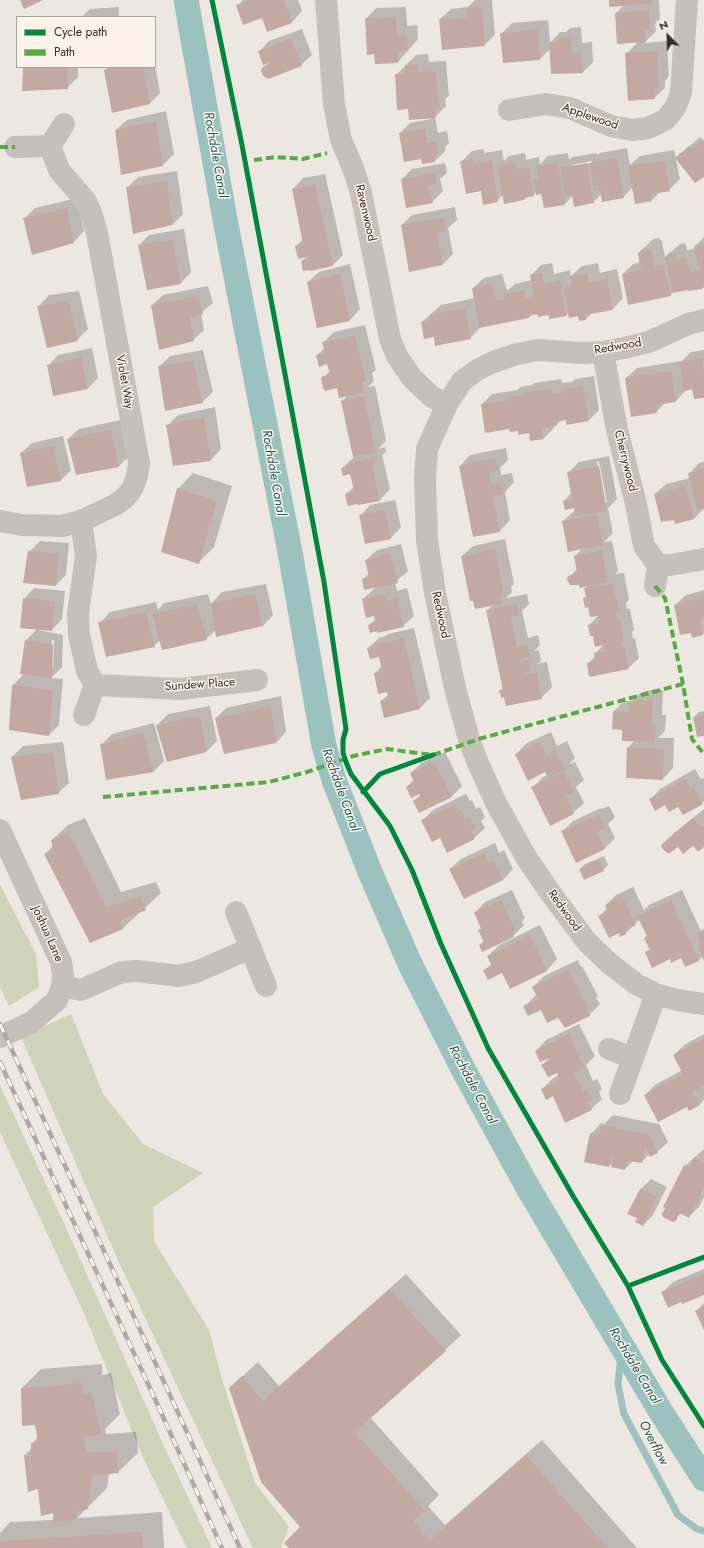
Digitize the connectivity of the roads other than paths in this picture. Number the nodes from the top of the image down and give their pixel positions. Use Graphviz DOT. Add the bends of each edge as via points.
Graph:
graph roads {
  1 [pos="326,0"];
  2 [pos="687,0"];
  3 [pos="509,110"];
  4 [pos="64,124"];
  5 [pos="50,146"];
  6 [pos="15,147"];
  7 [pos="704,320"];
  8 [pos="603,352"];
  9 [pos="446,404"];
  10 [pos="0,521"];
  11 [pos="81,521"];
  12 [pos="704,559"];
  13 [pos="257,680"];
  14 [pos="95,685"];
  15 [pos="84,715"];
  16 [pos="0,830"];
  17 [pos="236,912"];
  18 [pos="251,948"];
  19 [pos="62,986"];
  20 [pos="266,986"];
  21 [pos="656,994"];
  22 [pos="704,1004"];
  23 [pos="0,1037"];
  24 [pos="608,1050"];
  25 [pos="633,1058"];
  26 [pos="620,1094"];
  1 -- 9 [label="street, Ravenwood" via="334,104 341,140 361,193 390,338 397,356 412,378 432,397"];
  2 -- 3 [label="street, Applewood" via="681,92 675,108 665,120 648,128 632,130 611,126 570,108 546,104"];
  4 -- 5 [label="street"];
  5 -- 6 [label="street"];
  5 -- 11 [label="street, Violet Way" via="59,170 85,200 97,233 139,463 133,488 126,497"];
  7 -- 8 [label="street, Redwood" via="688,324 649,342"];
  8 -- 9 [label="street, Redwood" via="538,350 516,354 493,362 462,381"];
  8 -- 12 [label="street, Cherrywood" via="617,430 644,546 656,575 670,565"];
  9 -- 21 [label="street, Redwood" via="427,449 425,478 428,540 436,600 470,743 496,803 526,857 549,891 587,942 636,984"];
  10 -- 11 [label="street, Violet Way" via="23,525 62,526"];
  11 -- 14 [label="street" via="86,556 78,613 79,635 88,671"];
  13 -- 14 [label="street, Sundew Place" via="180,689"];
  14 -- 15 [label="street"];
  16 -- 19 [label="street, Joshua Lane" via="61,962"];
  17 -- 18 [label="street"];
  18 -- 19 [label="street" via="196,972 179,976 138,971 122,972 82,990"];
  18 -- 20 [label="street"];
  19 -- 23 [label="street, Joshua Lane" via="56,1000 32,1022"];
  21 -- 22 [label="street, Redwood"];
  21 -- 25 [label="street"];
  24 -- 25 [label="street"];
  25 -- 26 [label="street"];
}
